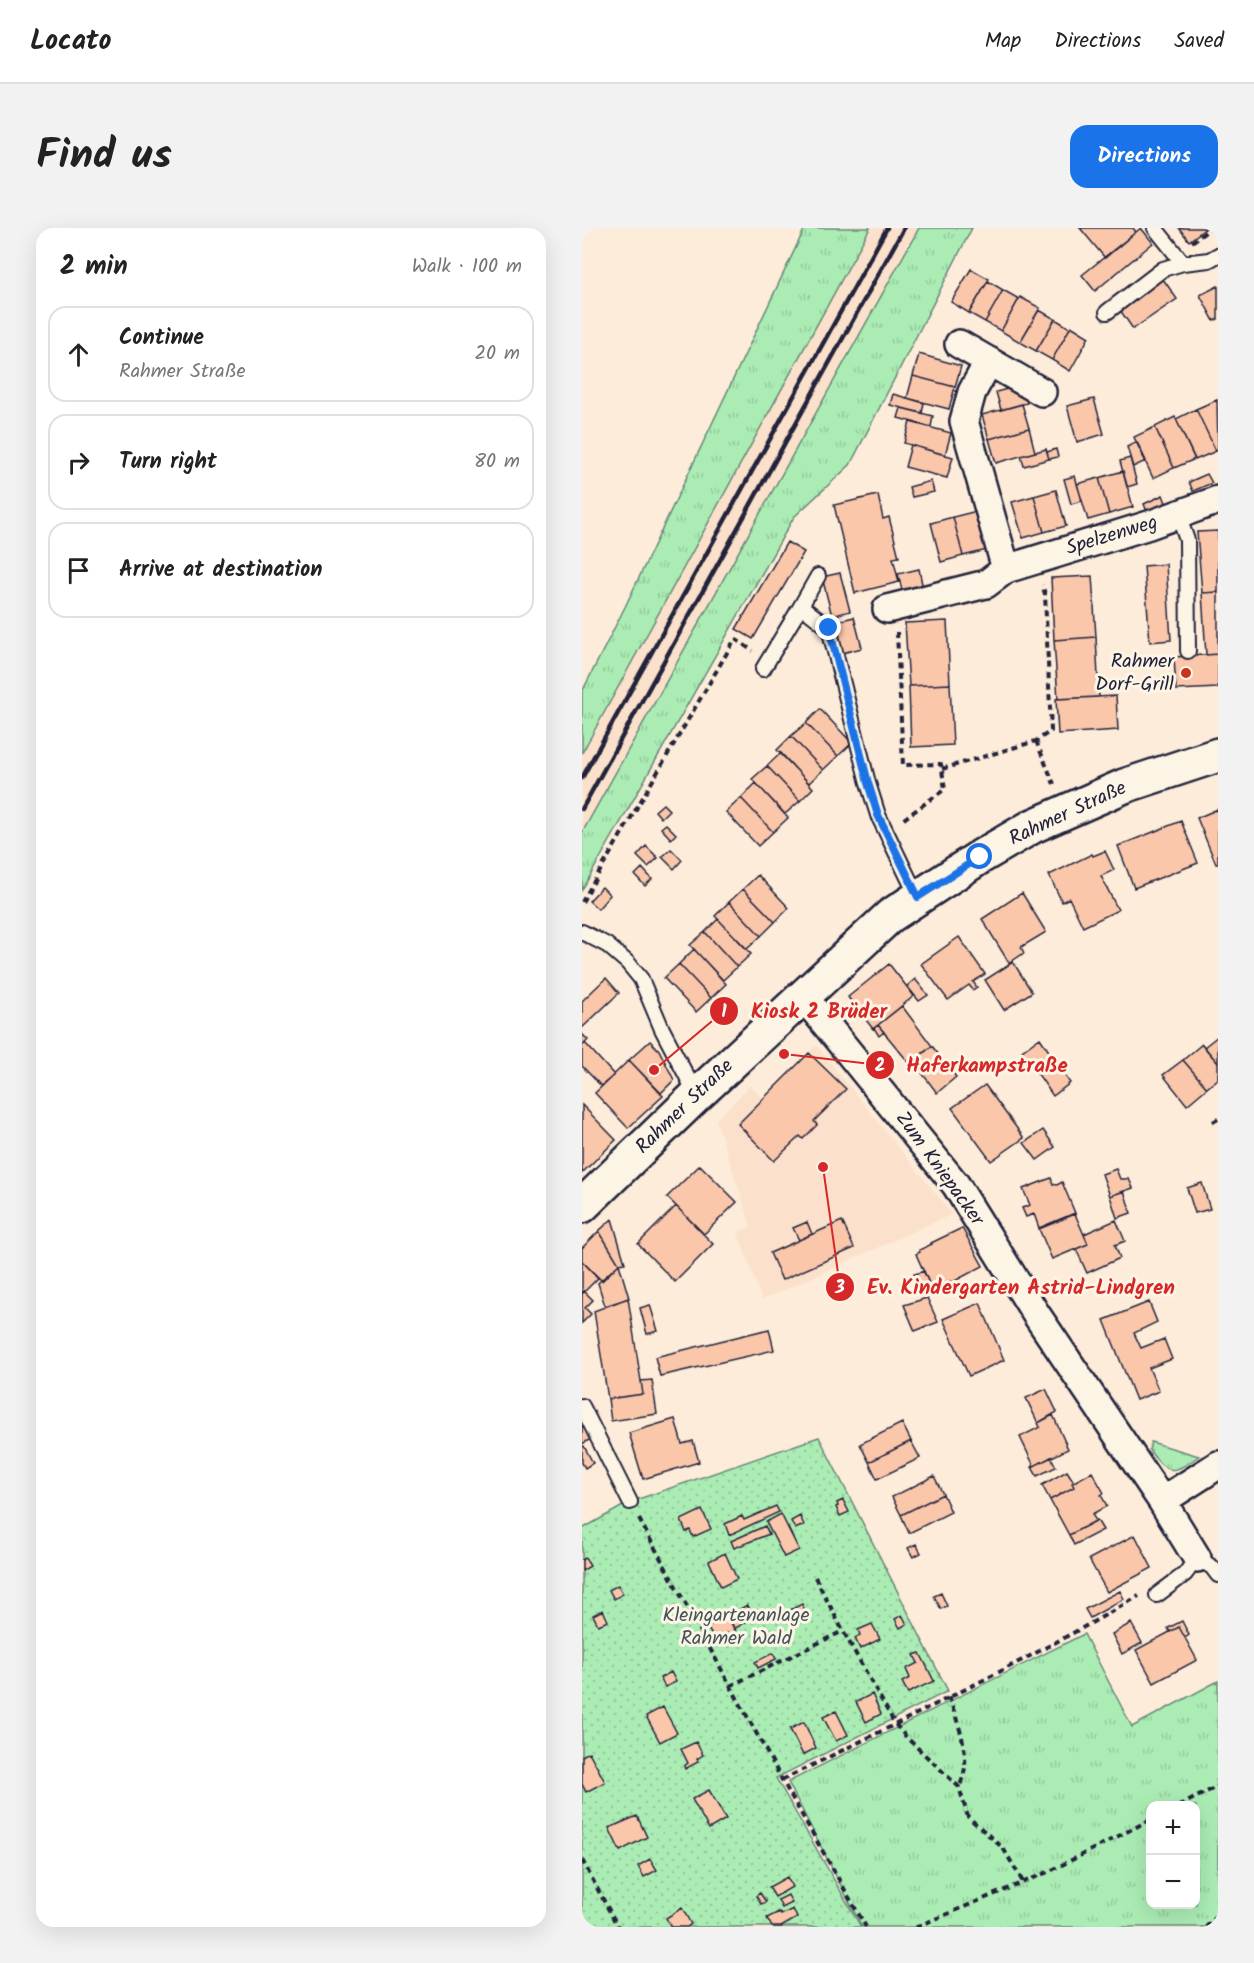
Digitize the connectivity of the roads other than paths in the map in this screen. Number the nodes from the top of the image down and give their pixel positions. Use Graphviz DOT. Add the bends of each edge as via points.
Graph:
graph roads {
  1 [pos="1155,228"];
  2 [pos="1218,255"];
  3 [pos="1183,263"];
  4 [pos="1107,312"];
  5 [pos="959,344"];
  6 [pos="989,361"];
  7 [pos="1042,392"];
  8 [pos="1218,500"];
  9 [pos="1178,514"];
  10 [pos="1006,568"];
  11 [pos="818,576"];
  12 [pos="801,606"];
  13 [pos="892,620"];
  14 [pos="1188,651"];
  15 [pos="763,669"];
  16 [pos="1218,755"];
  17 [pos="918,897"];
  18 [pos="582,932"];
  19 [pos="803,996"];
  20 [pos="697,1095"];
  21 [pos="582,1206"];
  22 [pos="582,1406"];
  23 [pos="1218,1465"];
  24 [pos="1162,1501"];
  25 [pos="630,1502"];
  26 [pos="1197,1558"];
  27 [pos="1218,1575"];
  28 [pos="1157,1595"];
  1 -- 3 [label="lane"];
  2 -- 3 [label="lane"];
  3 -- 4 [label="lane" via="1163,269"];
  5 -- 6 [label="street"];
  6 -- 7 [label="street"];
  6 -- 10 [label="street" via="972,392 964,421"];
  8 -- 9 [label="street, Spelzenweg"];
  9 -- 10 [label="street, Spelzenweg"];
  9 -- 14 [label="lane" via="1187,540"];
  10 -- 13 [label="street, Spelzenweg" via="986,584"];
  11 -- 12 [label="lane"];
  12 -- 15 [label="lane"];
  12 -- 17 [label="lane" via="829,628 868,783 885,831"];
  16 -- 17 [label="main road, Rahmer Straße" via="1124,786 1033,826"];
  17 -- 19 [label="main road, Rahmer Straße" via="890,916"];
  18 -- 20 [label="lane" via="607,945 641,979"];
  19 -- 20 [label="main road, Rahmer Straße"];
  19 -- 24 [label="street, Zum Kniepacker" via="956,1185 1036,1314"];
  20 -- 21 [label="main road, Rahmer Straße"];
  22 -- 25 [label="lane"];
  23 -- 24 [label="street"];
  24 -- 26 [label="street, Zum Kniepacker"];
  26 -- 27 [label="lane"];
  26 -- 28 [label="lane" via="1185,1574"];
}
